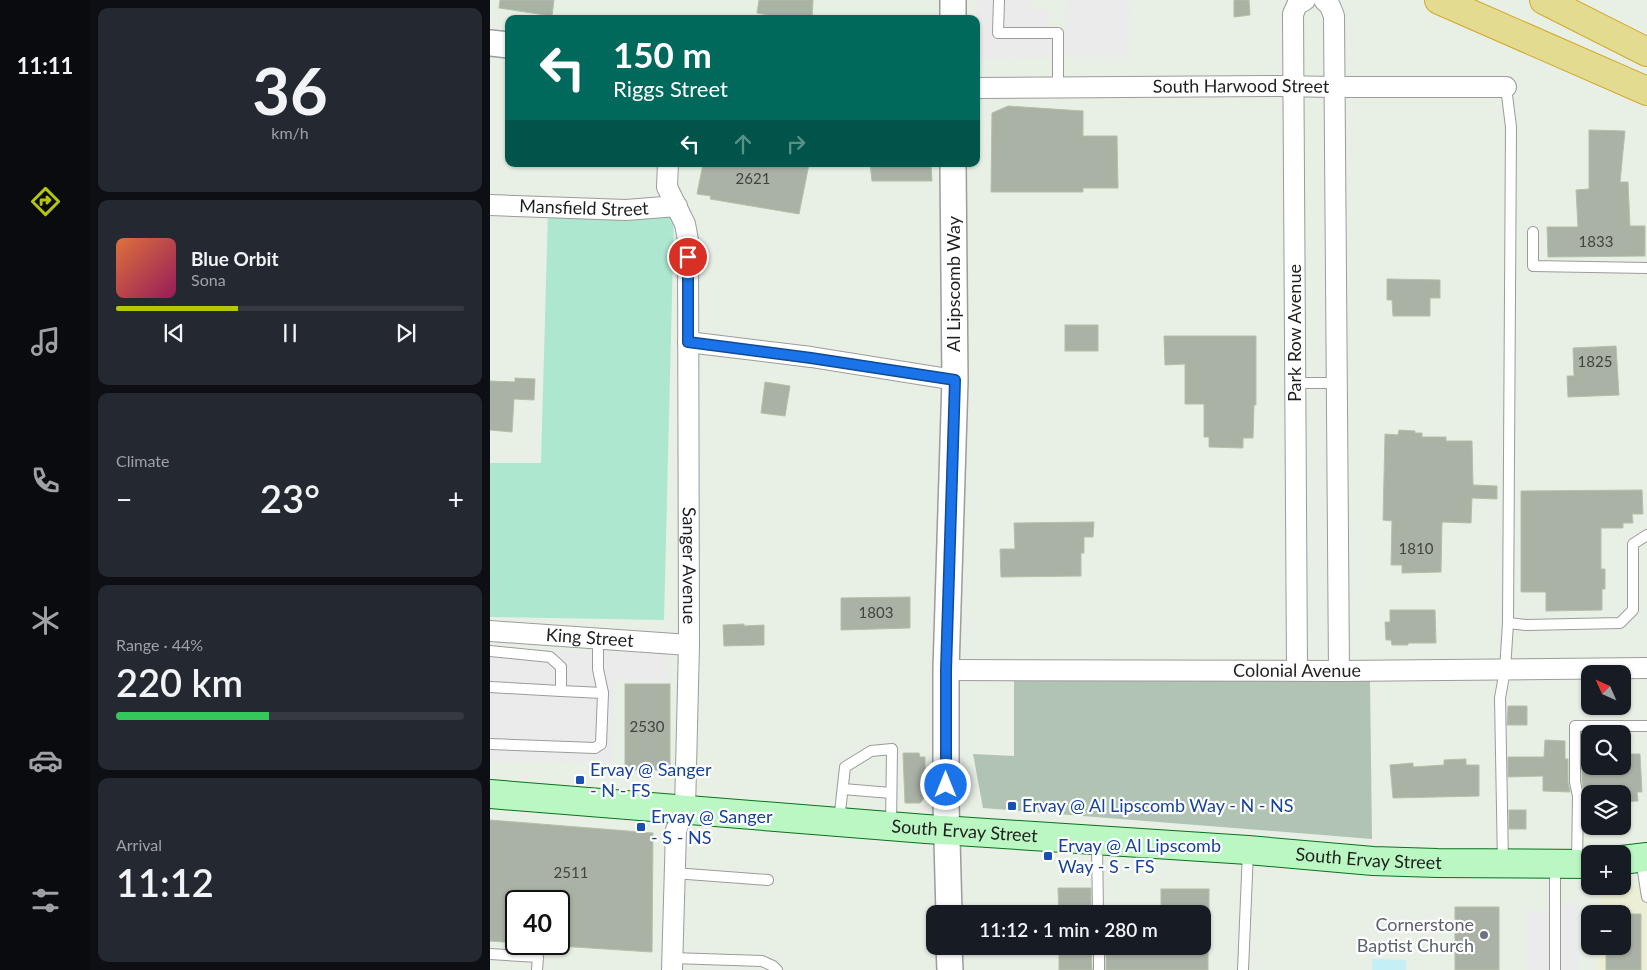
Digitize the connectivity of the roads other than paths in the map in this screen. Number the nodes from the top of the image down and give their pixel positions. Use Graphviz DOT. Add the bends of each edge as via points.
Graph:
graph roads {
  1 [pos="953,0"];
  2 [pos="998,0"];
  3 [pos="1305,0"];
  4 [pos="1324,0"];
  5 [pos="1439,0"];
  6 [pos="1544,0"];
  7 [pos="953,15"];
  8 [pos="490,42"];
  9 [pos="505,45"];
  10 [pos="1647,52"];
  11 [pos="1293,86"];
  12 [pos="1506,87"];
  13 [pos="980,88"];
  14 [pos="1058,88"];
  15 [pos="1334,88"];
  16 [pos="1647,91"];
  17 [pos="668,167"];
  18 [pos="953,167"];
  19 [pos="490,205"];
  20 [pos="677,206"];
  21 [pos="1533,232"];
  22 [pos="1647,268"];
  23 [pos="688,342"];
  24 [pos="955,380"];
  25 [pos="1295,383"];
  26 [pos="1337,383"];
  27 [pos="1647,535"];
  28 [pos="1508,623"];
  29 [pos="490,631"];
  30 [pos="598,639"];
  31 [pos="689,645"];
  32 [pos="490,652"];
  33 [pos="1647,668"];
  34 [pos="946,670"];
  35 [pos="1297,670"];
  36 [pos="1504,670"];
  37 [pos="1339,671"];
  38 [pos="490,688"];
  39 [pos="560,691"];
  40 [pos="603,692"];
  41 [pos="1647,726"];
  42 [pos="490,744"];
  43 [pos="842,789"];
  44 [pos="891,793"];
  45 [pos="490,794"];
  46 [pos="685,809"];
  47 [pos="839,822"];
  48 [pos="891,826"];
  49 [pos="947,830"];
  50 [pos="1097,841"];
  51 [pos="1248,850"];
  52 [pos="1637,858"];
  53 [pos="1503,864"];
  54 [pos="1574,865"];
  55 [pos="674,873"];
  56 [pos="768,880"];
  57 [pos="1647,897"];
  58 [pos="949,905"];
  59 [pos="1098,905"];
  60 [pos="490,954"];
  61 [pos="950,955"];
  62 [pos="1099,955"];
  63 [pos="672,964"];
  64 [pos="537,970"];
  65 [pos="777,970"];
  66 [pos="950,970"];
  67 [pos="1099,970"];
  68 [pos="1243,970"];
  69 [pos="1555,970"];
  1 -- 7 [label="street"];
  2 -- 14 [label="lane" via="998,33 1058,33"];
  3 -- 11 [label="street, Park Row Avenue" via="1297,5 1293,14"];
  4 -- 15 [label="street" via="1334,16"];
  5 -- 16 [label="highway"];
  6 -- 10 [label="highway"];
  8 -- 9 [label="street"];
  11 -- 14 [label="street, South Harwood Street"];
  11 -- 15 [label="street, South Harwood Street"];
  11 -- 25 [label="street, Park Row Avenue"];
  12 -- 15 [label="street, South Harwood Street"];
  12 -- 28 [label="lane" via="1510,127"];
  13 -- 14 [label="street, South Harwood Street"];
  15 -- 26 [label="street"];
  17 -- 20 [label="street, Sanger Avenue" via="667,187"];
  18 -- 24 [label="street, Al Lipscomb Way"];
  19 -- 20 [label="street, Mansfield Street" via="626,210"];
  20 -- 23 [label="street, Sanger Avenue" via="688,240"];
  21 -- 22 [label="lane" via="1533,266"];
  23 -- 24 [label="street"];
  23 -- 31 [label="street, Sanger Avenue"];
  24 -- 34 [label="street, Al Lipscomb Way"];
  25 -- 26 [label="lane"];
  25 -- 35 [label="street, Park Row Avenue"];
  26 -- 37 [label="street"];
  27 -- 28 [label="lane" via="1633,544 1633,610 1620,623 1526,626"];
  28 -- 36 [label="lane"];
  29 -- 30 [label="street, King Street"];
  30 -- 31 [label="street, King Street"];
  30 -- 40 [label="lane" via="598,669"];
  31 -- 46 [label="street, Sanger Avenue"];
  32 -- 39 [label="lane" via="550,657 562,667"];
  33 -- 36 [label="street, Colonial Avenue"];
  34 -- 35 [label="street, Colonial Avenue"];
  34 -- 49 [label="street, Al Lipscomb Way"];
  35 -- 37 [label="street, Colonial Avenue"];
  36 -- 37 [label="street, Colonial Avenue"];
  36 -- 53 [label="lane" via="1500,698"];
  38 -- 39 [label="lane"];
  39 -- 40 [label="lane"];
  40 -- 42 [label="lane" via="602,741 594,748"];
  41 -- 54 [label="lane" via="1575,726 1578,796"];
  43 -- 44 [label="lane"];
  43 -- 44 [label="lane" via="845,767 871,751 892,749"];
  43 -- 47 [label="lane"];
  44 -- 48 [label="lane"];
  45 -- 46 [label="main road, South Ervay Street"];
  46 -- 47 [label="main road, South Ervay Street"];
  46 -- 55 [label="street, Sanger Avenue" via="676,830"];
  47 -- 48 [label="main road, South Ervay Street"];
  48 -- 49 [label="main road, South Ervay Street"];
  49 -- 50 [label="main road, South Ervay Street"];
  49 -- 58 [label="street, Al Lipscomb Way"];
  50 -- 51 [label="main road, South Ervay Street"];
  50 -- 59 [label="lane"];
  51 -- 53 [label="main road, South Ervay Street" via="1372,861"];
  51 -- 68 [label="lane"];
  52 -- 57 [label="lane"];
  53 -- 54 [label="main road, South Ervay Street"];
  54 -- 69 [label="lane"];
  55 -- 56 [label="lane"];
  55 -- 63 [label="street, Sanger Avenue"];
  60 -- 64 [label="lane" via="538,957"];
  61 -- 66 [label="street"];
  62 -- 67 [label="lane"];
  63 -- 65 [label="lane" via="762,961"];
}
